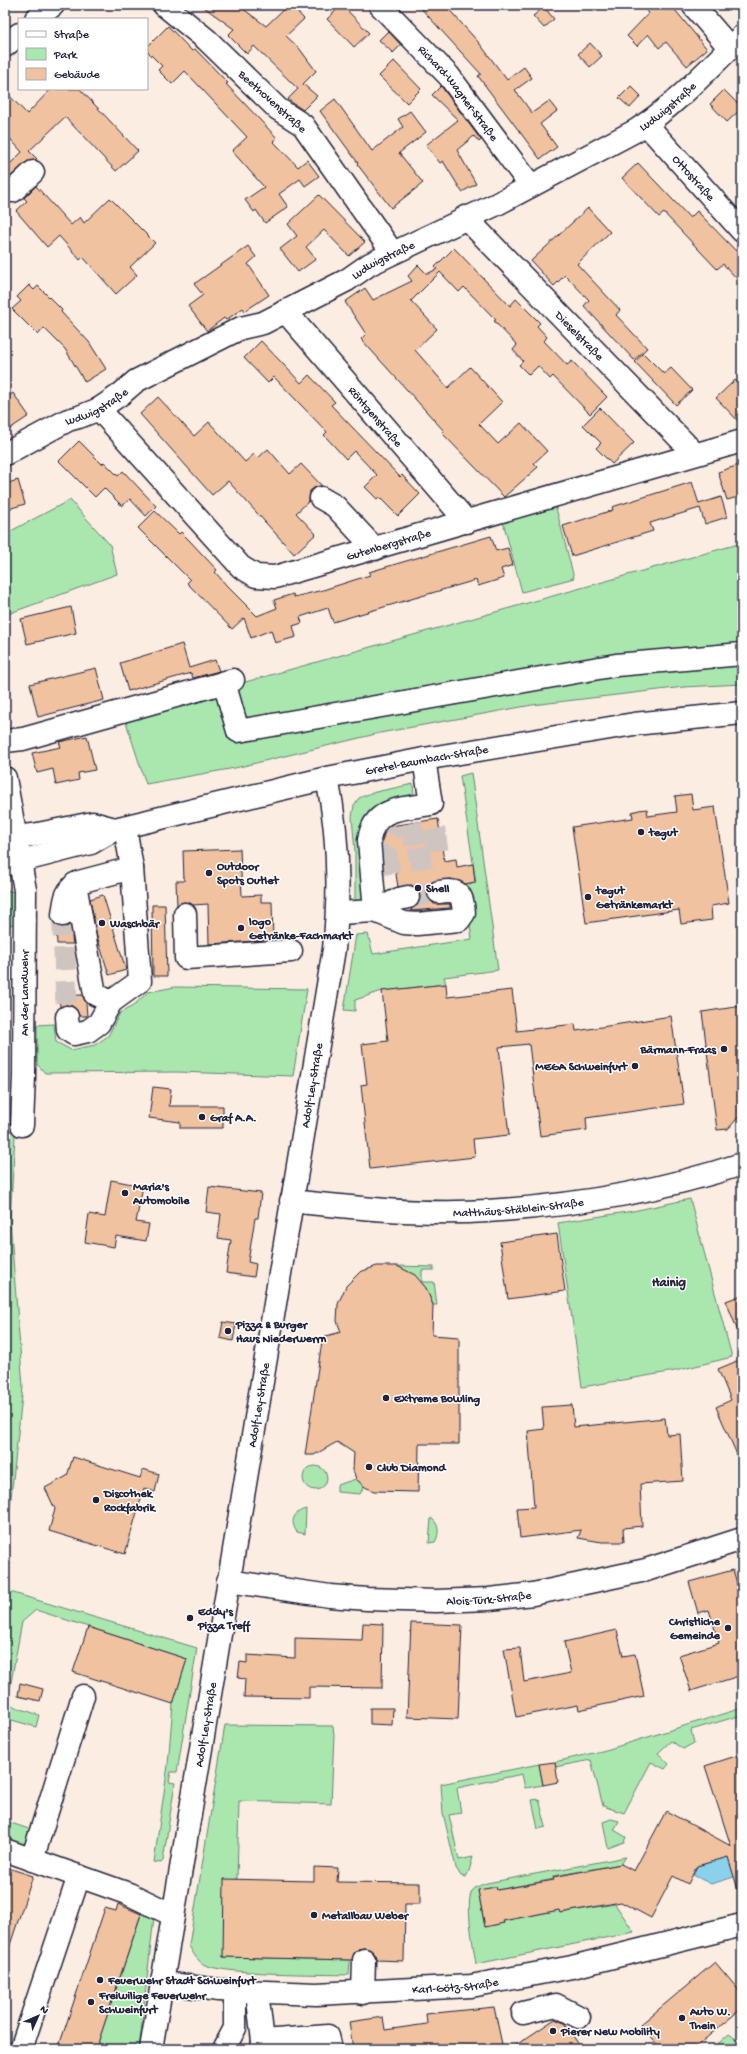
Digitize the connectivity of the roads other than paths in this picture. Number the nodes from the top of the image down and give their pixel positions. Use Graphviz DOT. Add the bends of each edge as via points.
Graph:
graph roads {
  1 [pos="52,5"];
  2 [pos="164,5"];
  3 [pos="380,5"];
  4 [pos="693,5"];
  5 [pos="37,18"];
  6 [pos="18,35"];
  7 [pos="736,42"];
  8 [pos="5,46"];
  9 [pos="646,124"];
  10 [pos="33,172"];
  11 [pos="531,186"];
  12 [pos="5,190"];
  13 [pos="465,217"];
  14 [pos="742,231"];
  15 [pos="392,252"];
  16 [pos="284,311"];
  17 [pos="99,409"];
  18 [pos="742,441"];
  19 [pos="5,454"];
  20 [pos="695,454"];
  21 [pos="321,498"];
  22 [pos="467,522"];
  23 [pos="375,549"];
  24 [pos="742,654"];
  25 [pos="742,714"];
  26 [pos="5,741"];
  27 [pos="424,759"];
  28 [pos="5,778"];
  29 [pos="327,778"];
  30 [pos="120,828"];
  31 [pos="10,837"];
  32 [pos="13,863"];
  33 [pos="132,868"];
  34 [pos="75,884"];
  35 [pos="439,892"];
  36 [pos="408,897"];
  37 [pos="376,912"];
  38 [pos="185,914"];
  39 [pos="338,914"];
  40 [pos="63,915"];
  41 [pos="291,951"];
  42 [pos="111,1002"];
  43 [pos="67,1017"];
  44 [pos="22,1125"];
  45 [pos="742,1164"];
  46 [pos="291,1201"];
  47 [pos="742,1539"];
  48 [pos="228,1581"];
  49 [pos="83,1696"];
  50 [pos="5,1850"];
  51 [pos="32,1860"];
  52 [pos="79,1876"];
  53 [pos="174,1915"];
  54 [pos="742,1925"];
  55 [pos="364,1960"];
  56 [pos="163,1983"];
  57 [pos="235,1991"];
  58 [pos="257,1992"];
  59 [pos="363,1993"];
  60 [pos="523,2013"];
  61 [pos="579,2017"];
  62 [pos="263,2045"];
  63 [pos="21,2049"];
  64 [pos="151,2049"];
  65 [pos="224,2049"];
  66 [pos="330,2049"];
  1 -- 5 [label="street"];
  2 -- 15 [label="street, Beethovenstraße" via="207,40 278,109 303,125"];
  3 -- 11 [label="street, Richard-Wagner-Straße" via="449,76"];
  4 -- 7 [label="street"];
  6 -- 8 [label="street"];
  7 -- 9 [label="street, Ludwigstraße" via="692,85"];
  9 -- 11 [label="street, Ludwigstraße"];
  9 -- 14 [label="street, Ottostraße"];
  10 -- 12 [label="street" via="13,191"];
  11 -- 13 [label="street, Ludwigstraße"];
  13 -- 15 [label="street, Ludwigstraße"];
  13 -- 20 [label="street, Dieselstraße"];
  15 -- 16 [label="street, Ludwigstraße" via="347,280"];
  16 -- 17 [label="street, Ludwigstraße" via="263,323 241,328 136,381"];
  16 -- 22 [label="street, Röntgenstraße"];
  17 -- 19 [label="street, Ludwigstraße" via="68,420"];
  17 -- 23 [label="street, Gutenbergstraße" via="241,567 256,576 275,577"];
  18 -- 20 [label="street, Gutenbergstraße"];
  20 -- 22 [label="street, Gutenbergstraße"];
  21 -- 23 [label="street" via="335,506"];
  22 -- 23 [label="street, Gutenbergstraße"];
  24 -- 26 [label="street" via="616,665 238,731 229,681 24,739"];
  25 -- 27 [label="street, Gretel-Baumbach-Straße" via="634,724"];
  27 -- 29 [label="street, Gretel-Baumbach-Straße"];
  27 -- 37 [label="street" via="432,812 404,816 383,815 371,828 369,840 374,865"];
  28 -- 31 [label="street, An der Landwehr"];
  29 -- 30 [label="street, Gretel-Baumbach-Straße"];
  29 -- 39 [label="street, Adolf-Ley-Straße" via="337,838"];
  30 -- 31 [label="street, Gretel-Baumbach-Straße" via="93,823"];
  30 -- 32 [label="street, Gretel-Baumbach-Straße" via="91,843"];
  30 -- 33 [label="street"];
  31 -- 32 [label="street, An der Landwehr"];
  32 -- 44 [label="street, An der Landwehr" via="25,900"];
  33 -- 34 [label="street"];
  33 -- 42 [label="street" via="140,981"];
  34 -- 40 [label="street" via="65,895"];
  34 -- 42 [label="street" via="95,994"];
  35 -- 37 [label="street" via="451,890 459,893 463,899 464,913 459,920 410,924"];
  36 -- 37 [label="street" via="399,899"];
  37 -- 39 [label="street"];
  38 -- 41 [label="street" via="186,958"];
  39 -- 46 [label="street, Adolf-Ley-Straße"];
  42 -- 43 [label="street" via="99,1023 88,1031 74,1034 68,1030"];
  45 -- 46 [label="street, Matthäus-Stäblein-Straße" via="652,1189 587,1201 486,1211 373,1210"];
  46 -- 48 [label="street, Adolf-Ley-Straße"];
  47 -- 48 [label="street, Alois-Türk-Straße" via="646,1570 533,1594 488,1598 436,1601 367,1599"];
  48 -- 53 [label="street, Adolf-Ley-Straße"];
  49 -- 51 [label="street"];
  50 -- 51 [label="street"];
  51 -- 52 [label="street"];
  52 -- 53 [label="street" via="129,1894"];
  52 -- 63 [label="street"];
  53 -- 56 [label="street, Adolf-Ley-Straße"];
  54 -- 59 [label="street, Karl-Götz-Straße" via="606,1959 471,1986"];
  55 -- 59 [label="street"];
  56 -- 57 [label="street, Karl-Götz-Straße"];
  56 -- 64 [label="street, Adolf-Ley-Straße"];
  57 -- 58 [label="street, Karl-Götz-Straße"];
  57 -- 65 [label="street" via="235,2028"];
  58 -- 59 [label="street, Karl-Götz-Straße"];
  58 -- 62 [label="street"];
  60 -- 61 [label="street" via="556,2005"];
  62 -- 66 [label="street" via="328,2036"];
}
